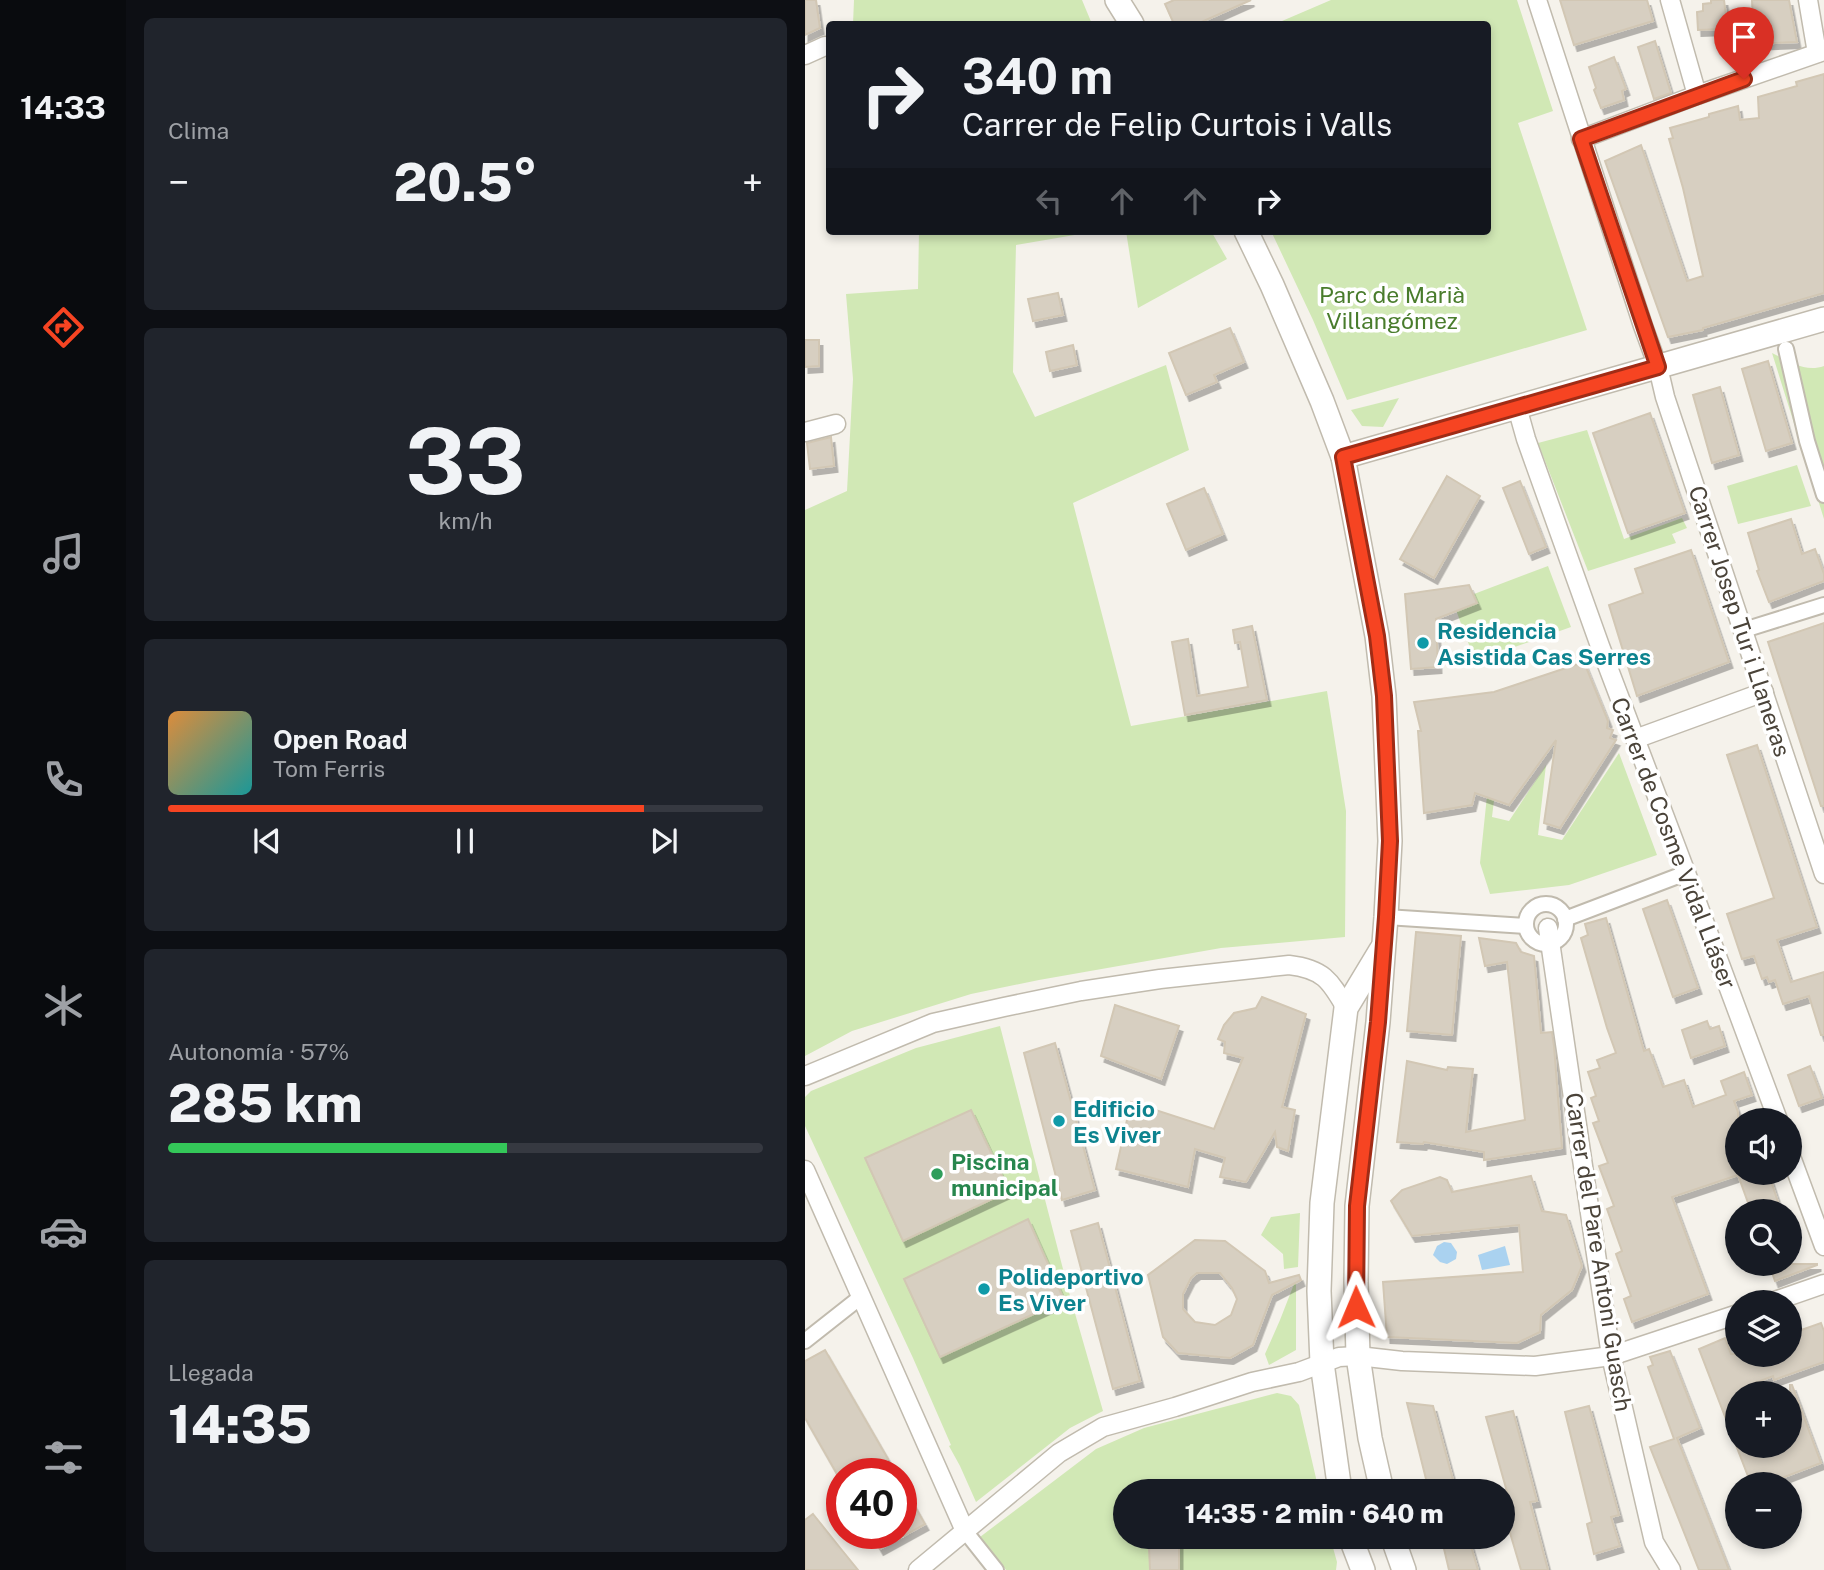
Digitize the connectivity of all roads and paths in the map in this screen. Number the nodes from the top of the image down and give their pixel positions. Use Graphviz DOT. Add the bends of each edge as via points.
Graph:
graph roads {
  1 [pos="1117,0"];
  2 [pos="1537,0"];
  3 [pos="1670,0"];
  4 [pos="1808,0"];
  5 [pos="1130,21"];
  6 [pos="825,46"];
  7 [pos="1821,52"];
  8 [pos="805,55"];
  9 [pos="1697,95"];
  10 [pos="1581,139"];
  11 [pos="1248,235"];
  12 [pos="1824,319"];
  13 [pos="1786,349"];
  14 [pos="1658,367"];
  15 [pos="1517,407"];
  16 [pos="836,424"];
  17 [pos="805,432"];
  18 [pos="1343,457"];
  19 [pos="1824,495"];
  20 [pos="1824,605"];
  21 [pos="1744,630"];
  22 [pos="1764,692"];
  23 [pos="1635,739"];
  24 [pos="1686,873"];
  25 [pos="1824,874"];
  26 [pos="1386,917"];
  27 [pos="1565,919"];
  28 [pos="1525,926"];
  29 [pos="1550,936"];
  30 [pos="1383,947"];
  31 [pos="1346,1008"];
  32 [pos="805,1076"];
  33 [pos="1774,1108"];
  34 [pos="805,1170"];
  35 [pos="1801,1185"];
  36 [pos="1824,1246"];
  37 [pos="1824,1284"];
  38 [pos="1802,1292"];
  39 [pos="862,1296"];
  40 [pos="1725,1318"];
  41 [pos="805,1341"];
  42 [pos="1358,1356"];
  43 [pos="1611,1356"];
  44 [pos="1322,1363"];
  45 [pos="1338,1479"];
  46 [pos="1379,1479"];
  47 [pos="965,1531"];
  48 [pos="1355,1549"];
  49 [pos="1397,1549"];
  50 [pos="918,1570"];
  51 [pos="996,1570"];
  52 [pos="1363,1570"];
  53 [pos="1404,1570"];
  54 [pos="1671,1570"];
  1 -- 5 [label="street"];
  2 -- 10 [label="street, Carrer Josep Tur i Llaneras"];
  3 -- 9 [label="street"];
  4 -- 7 [label="street"];
  6 -- 8 [label="street"];
  7 -- 9 [label="street"];
  9 -- 10 [label="street"];
  10 -- 14 [label="street, Carrer Josep Tur i Llaneras"];
  11 -- 18 [label="street"];
  12 -- 14 [label="street"];
  13 -- 19 [label="street"];
  14 -- 15 [label="street"];
  14 -- 21 [label="street, Carrer Josep Tur i Llaneras"];
  15 -- 18 [label="street"];
  15 -- 23 [label="street, Carrer de Cosme Vidal Lláser"];
  16 -- 17 [label="street"];
  18 -- 26 [label="street" via="1384,696 1390,841"];
  20 -- 21 [label="street"];
  21 -- 22 [label="street, Carrer Josep Tur i Llaneras"];
  22 -- 23 [label="street"];
  22 -- 25 [label="street, Carrer Josep Tur i Llaneras"];
  23 -- 24 [label="street, Carrer de Cosme Vidal Lláser"];
  24 -- 27 [label="street"];
  24 -- 33 [label="street, Carrer de Cosme Vidal Lláser"];
  26 -- 28 [label="street"];
  26 -- 30 [label="street"];
  27 -- 28 [label="street" via="1557,907 1542,904 1529,912"];
  27 -- 29 [label="street" via="1560,939"];
  28 -- 29 [label="street" via="1539,943"];
  29 -- 43 [label="street, Carrer del Pare Antoni Guasch"];
  30 -- 31 [label="street"];
  30 -- 42 [label="street" via="1357,1206"];
  31 -- 32 [label="street" via="1324,977 1307,967 1173,977 1081,991 933,1023"];
  31 -- 44 [label="street" via="1322,1203"];
  34 -- 39 [label="street"];
  35 -- 36 [label="street"];
  37 -- 38 [label="street"];
  39 -- 41 [label="street"];
  39 -- 47 [label="street"];
  40 -- 43 [label="street"];
  42 -- 43 [label="street" via="1535,1366"];
  42 -- 44 [label="street"];
  42 -- 46 [label="street"];
  43 -- 54 [label="street, Carrer del Pare Antoni Guasch" via="1654,1542"];
  44 -- 45 [label="street"];
  44 -- 47 [label="street" via="1103,1427 1059,1453"];
  47 -- 50 [label="street"];
  47 -- 51 [label="street"];
  48 -- 52 [label="street"];
  49 -- 53 [label="street"];
}
